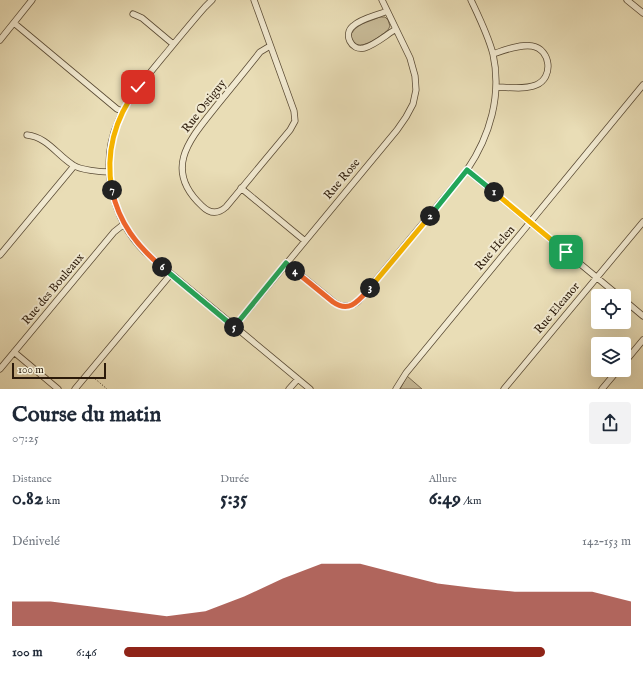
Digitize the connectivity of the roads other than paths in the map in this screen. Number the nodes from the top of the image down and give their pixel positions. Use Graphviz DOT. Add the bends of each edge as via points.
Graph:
graph roads {
  1 [pos="32,0"];
  2 [pos="212,0"];
  3 [pos="254,0"];
  4 [pos="382,0"];
  5 [pos="471,0"];
  6 [pos="627,0"];
  7 [pos="387,11"];
  8 [pos="643,13"];
  9 [pos="133,14"];
  10 [pos="14,23"];
  11 [pos="396,30"];
  12 [pos="0,40"];
  13 [pos="173,44"];
  14 [pos="270,46"];
  15 [pos="493,54"];
  16 [pos="643,85"];
  17 [pos="496,87"];
  18 [pos="122,111"];
  19 [pos="27,135"];
  20 [pos="74,166"];
  21 [pos="467,170"];
  22 [pos="110,172"];
  23 [pos="241,188"];
  24 [pos="643,222"];
  25 [pos="530,223"];
  26 [pos="124,224"];
  27 [pos="305,241"];
  28 [pos="0,256"];
  29 [pos="286,263"];
  30 [pos="171,274"];
  31 [pos="597,278"];
  32 [pos="610,289"];
  33 [pos="631,306"];
  34 [pos="643,316"];
  35 [pos="234,327"];
  36 [pos="643,340"];
  37 [pos="14,352"];
  38 [pos="631,355"];
  39 [pos="0,369"];
  40 [pos="612,377"];
  41 [pos="298,379"];
  42 [pos="58,389"];
  43 [pos="75,389"];
  44 [pos="289,389"];
  45 [pos="310,389"];
  46 [pos="396,389"];
  47 [pos="504,389"];
  48 [pos="602,389"];
  1 -- 10 [label="street"];
  2 -- 13 [label="street"];
  3 -- 14 [label="street, Rue Ostiguy"];
  4 -- 7 [label="street, Rue Rose"];
  5 -- 15 [label="street"];
  6 -- 8 [label="street"];
  7 -- 11 [label="street, Rue Rose"];
  7 -- 11 [label="street" via="352,26 348,34 350,42 356,47 364,48"];
  9 -- 13 [label="street" via="142,18"];
  10 -- 12 [label="street"];
  10 -- 18 [label="street"];
  11 -- 27 [label="street, Rue Rose" via="415,72 416,90 411,108 397,130"];
  13 -- 18 [label="street"];
  14 -- 23 [label="street, Rue Ostiguy" via="294,111 295,121"];
  14 -- 23 [label="street, Rue Ostiguy" via="260,52 199,128 189,142 183,158 182,170 186,185 195,199 209,211 222,210"];
  15 -- 17 [label="street"];
  15 -- 17 [label="street" via="522,46 532,46 541,50 548,69 543,80 536,85"];
  16 -- 25 [label="street, Rue Helen"];
  17 -- 21 [label="street" via="489,129 480,151"];
  18 -- 22 [label="street" via="112,142"];
  19 -- 20 [label="street" via="41,139"];
  20 -- 22 [label="street"];
  20 -- 28 [label="street"];
  21 -- 25 [label="street"];
  21 -- 29 [label="street" via="355,304 345,306 335,303"];
  22 -- 26 [label="street" via="113,196"];
  23 -- 27 [label="street"];
  24 -- 31 [label="street, Rue Eleanor"];
  25 -- 31 [label="street"];
  25 -- 46 [label="street, Rue Helen" via="406,373"];
  26 -- 30 [label="street" via="142,249"];
  26 -- 37 [label="street, Rue des Bouleaux" via="114,232"];
  27 -- 29 [label="street, Rue Rose"];
  29 -- 35 [label="street, Rue Rose"];
  30 -- 35 [label="street"];
  30 -- 43 [label="street"];
  31 -- 32 [label="street"];
  31 -- 47 [label="street, Rue Eleanor"];
  33 -- 34 [label="street"];
  35 -- 41 [label="street"];
  36 -- 38 [label="street"];
  37 -- 39 [label="street, Rue des Bouleaux"];
  37 -- 42 [label="street"];
  40 -- 48 [label="street"];
  41 -- 44 [label="street"];
  41 -- 45 [label="street"];
}
